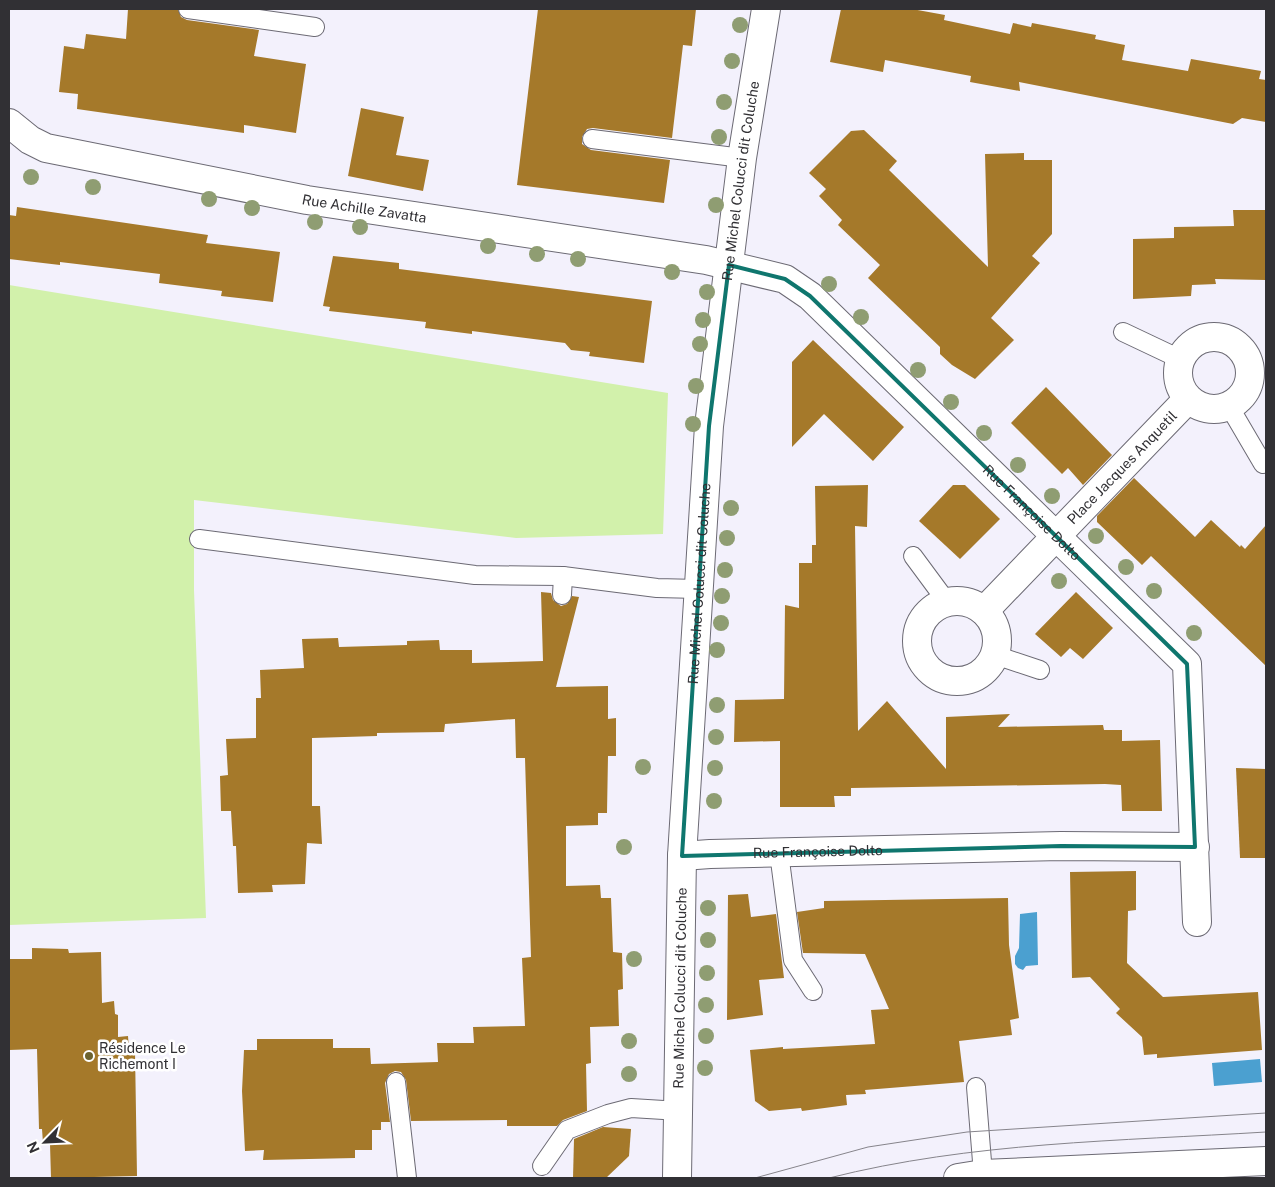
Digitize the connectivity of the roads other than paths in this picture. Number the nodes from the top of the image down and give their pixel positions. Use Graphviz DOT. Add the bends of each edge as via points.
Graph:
graph roads {
  1 [pos="188,9"];
  2 [pos="766,9"];
  3 [pos="315,27"];
  4 [pos="9,123"];
  5 [pos="592,140"];
  6 [pos="742,158"];
  7 [pos="728,265"];
  8 [pos="1123,332"];
  9 [pos="1180,359"];
  10 [pos="1188,399"];
  11 [pos="1229,406"];
  12 [pos="1263,464"];
  13 [pos="1056,536"];
  14 [pos="200,539"];
  15 [pos="913,556"];
  16 [pos="562,576"];
  17 [pos="698,589"];
  18 [pos="562,595"];
  19 [pos="947,602"];
  20 [pos="984,611"];
  21 [pos="995,655"];
  22 [pos="1040,670"];
  23 [pos="1195,847"];
  24 [pos="779,853"];
  25 [pos="682,856"];
  26 [pos="1197,922"];
  27 [pos="813,991"];
  28 [pos="396,1082"];
  29 [pos="976,1087"];
  30 [pos="680,1111"];
  31 [pos="1266,1161"];
  32 [pos="542,1166"];
  33 [pos="678,1171"];
  34 [pos="971,1176"];
  35 [pos="407,1178"];
  1 -- 3 [label="lane"];
  2 -- 6 [label="street, Rue Michel Colucci dit Coluche"];
  4 -- 7 [label="street, Rue Achille Zavatta" via="46,148 297,198 688,256"];
  5 -- 6 [label="lane"];
  6 -- 7 [label="street, Rue Michel Colucci dit Coluche"];
  7 -- 13 [label="street, Rue Françoise Dolto" via="785,279 810,296"];
  7 -- 17 [label="street, Rue Michel Colucci dit Coluche" via="709,426"];
  8 -- 9 [label="lane"];
  9 -- 10 [label="street, Place Jacques Anquetil" via="1177,373 1180,387"];
  9 -- 11 [label="street" via="1199,339 1228,338 1240,346 1248,358 1248,386"];
  10 -- 11 [label="street, Place Jacques Anquetil" via="1207,408"];
  10 -- 13 [label="street, Place Jacques Anquetil"];
  11 -- 12 [label="lane"];
  13 -- 20 [label="street, Place Jacques Anquetil"];
  13 -- 23 [label="street, Rue Françoise Dolto" via="1187,664"];
  14 -- 16 [label="lane" via="475,575"];
  15 -- 19 [label="lane"];
  16 -- 17 [label="lane" via="657,588"];
  16 -- 18 [label="lane"];
  17 -- 25 [label="street, Rue Michel Colucci dit Coluche"];
  19 -- 20 [label="street" via="972,602"];
  19 -- 21 [label="street" via="928,613 919,626 916,642 920,657 929,670 943,678 958,681 974,678"];
  20 -- 21 [label="street" via="994,624 998,639"];
  21 -- 22 [label="lane"];
  23 -- 24 [label="street, Rue Françoise Dolto" via="1061,846"];
  23 -- 26 [label="street, Rue Françoise Dolto"];
  24 -- 25 [label="street, Rue Françoise Dolto"];
  24 -- 27 [label="lane" via="793,960"];
  25 -- 30 [label="street, Rue Michel Colucci dit Coluche"];
  28 -- 35 [label="lane"];
  29 -- 34 [label="lane"];
  30 -- 32 [label="lane" via="631,1108 567,1130"];
  30 -- 33 [label="street, Rue Michel Colucci dit Coluche"];
  31 -- 34 [label="street"];
}
